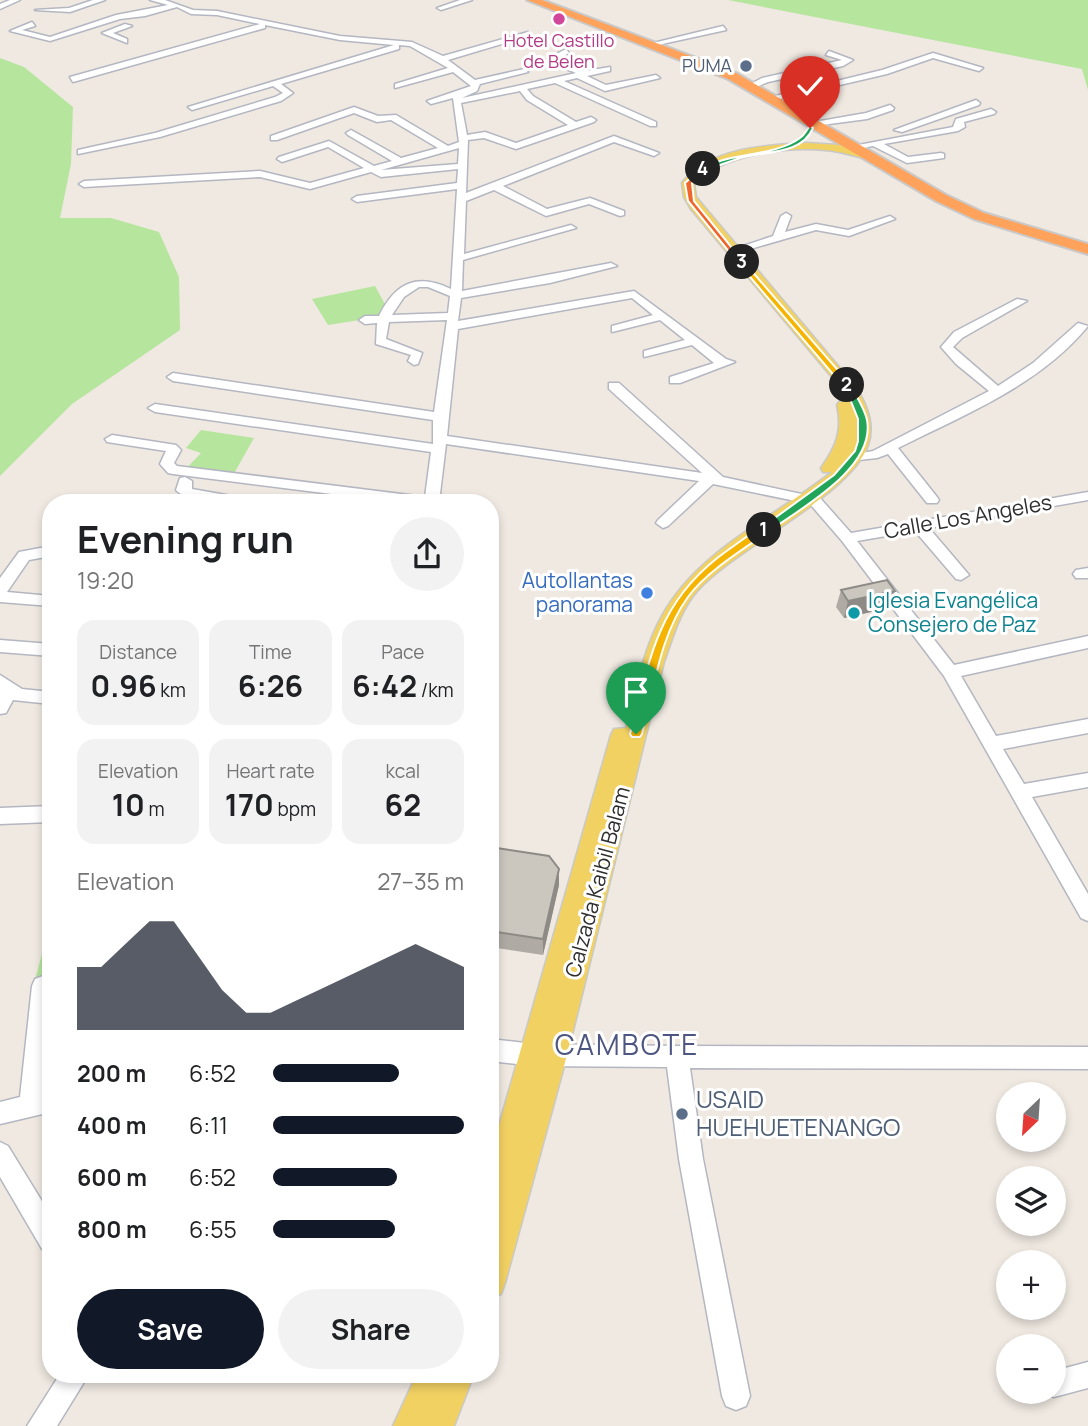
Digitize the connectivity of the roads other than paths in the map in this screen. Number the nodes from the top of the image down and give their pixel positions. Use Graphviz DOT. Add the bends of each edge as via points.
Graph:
graph roads {
  1 [pos="16,0"];
  2 [pos="101,0"];
  3 [pos="153,0"];
  4 [pos="468,0"];
  5 [pos="532,0"];
  6 [pos="0,7"];
  7 [pos="181,8"];
  8 [pos="441,8"];
  9 [pos="39,10"];
  10 [pos="32,23"];
  11 [pos="269,24"];
  12 [pos="723,28"];
  13 [pos="525,34"];
  14 [pos="124,41"];
  15 [pos="408,43"];
  16 [pos="653,44"];
  17 [pos="565,51"];
  18 [pos="829,53"];
  19 [pos="442,60"];
  20 [pos="979,68"];
  21 [pos="454,69"];
  22 [pos="607,69"];
  23 [pos="524,72"];
  24 [pos="583,75"];
  25 [pos="656,78"];
  26 [pos="74,79"];
  27 [pos="273,82"];
  28 [pos="559,82"];
  29 [pos="473,83"];
  30 [pos="398,86"];
  31 [pos="751,86"];
  32 [pos="523,89"];
  33 [pos="458,98"];
  34 [pos="771,98"];
  35 [pos="431,101"];
  36 [pos="976,103"];
  37 [pos="192,107"];
  38 [pos="890,108"];
  39 [pos="990,112"];
  40 [pos="591,120"];
  41 [pos="809,121"];
  42 [pos="573,124"];
  43 [pos="653,124"];
  44 [pos="870,132"];
  45 [pos="351,133"];
  46 [pos="274,138"];
  47 [pos="464,141"];
  48 [pos="516,146"];
  49 [pos="790,147"];
  50 [pos="445,148"];
  51 [pos="871,150"];
  52 [pos="81,152"];
  53 [pos="534,152"];
  54 [pos="654,153"];
  55 [pos="740,156"];
  56 [pos="942,156"];
  57 [pos="358,161"];
  58 [pos="399,161"];
  59 [pos="308,165"];
  60 [pos="463,166"];
  61 [pos="371,168"];
  62 [pos="305,178"];
  63 [pos="84,184"];
  64 [pos="462,185"];
  65 [pos="495,187"];
  66 [pos="357,199"];
  67 [pos="461,199"];
  68 [pos="620,213"];
  69 [pos="786,216"];
  70 [pos="890,219"];
  71 [pos="571,228"];
  72 [pos="778,238"];
  73 [pos="1088,249"];
  74 [pos="733,251"];
  75 [pos="456,259"];
  76 [pos="611,266"];
  77 [pos="456,295"];
  78 [pos="1021,301"];
  79 [pos="663,316"];
  80 [pos="365,320"];
  81 [pos="383,320"];
  82 [pos="453,321"];
  83 [pos="1082,326"];
  84 [pos="616,329"];
  85 [pos="694,341"];
  86 [pos="648,354"];
  87 [pos="414,361"];
  88 [pos="173,377"];
  89 [pos="675,380"];
  90 [pos="614,386"];
  91 [pos="997,391"];
  92 [pos="155,408"];
  93 [pos="440,417"];
  94 [pos="112,439"];
  95 [pos="439,444"];
  96 [pos="890,447"];
  97 [pos="855,458"];
  98 [pos="714,480"];
  99 [pos="185,481"];
  100 [pos="194,494"];
  101 [pos="366,494"];
  102 [pos="431,494"];
  103 [pos="803,496"];
  104 [pos="1088,496"];
  105 [pos="932,500"];
  106 [pos="663,523"];
  107 [pos="918,525"];
  108 [pos="847,538"];
  109 [pos="42,552"];
  110 [pos="961,575"];
  111 [pos="0,590"];
  112 [pos="0,597"];
  113 [pos="42,600"];
  114 [pos="1088,642"];
  115 [pos="0,646"];
  116 [pos="42,649"];
  117 [pos="950,672"];
  118 [pos="5,685"];
  119 [pos="42,697"];
  120 [pos="0,708"];
  121 [pos="1088,726"];
  122 [pos="992,744"];
  123 [pos="1088,780"];
  124 [pos="1019,792"];
  125 [pos="42,814"];
  126 [pos="0,816"];
  127 [pos="1088,912"];
  128 [pos="42,1045"];
  129 [pos="499,1051"];
  130 [pos="544,1055"];
  131 [pos="677,1057"];
  132 [pos="1088,1058"];
  133 [pos="41,1104"];
  134 [pos="0,1113"];
  135 [pos="0,1154"];
  136 [pos="499,1182"];
  137 [pos="42,1225"];
  138 [pos="499,1245"];
  139 [pos="1088,1375"];
  140 [pos="1066,1381"];
  141 [pos="70,1383"];
  142 [pos="429,1383"];
  143 [pos="454,1383"];
  144 [pos="736,1396"];
  145 [pos="41,1426"];
  146 [pos="410,1426"];
  147 [pos="437,1426"];
  1 -- 6 [label="street"];
  2 -- 9 [label="street" via="70,10"];
  3 -- 7 [label="street"];
  4 -- 8 [label="street"];
  5 -- 16 [label="highway"];
  7 -- 10 [label="street" via="121,17 50,39 14,31"];
  7 -- 11 [label="street"];
  7 -- 14 [label="street" via="106,33"];
  11 -- 15 [label="street" via="340,38"];
  11 -- 26 [label="street"];
  12 -- 16 [label="street"];
  13 -- 19 [label="street"];
  15 -- 19 [label="street"];
  15 -- 27 [label="street"];
  16 -- 31 [label="highway"];
  17 -- 24 [label="street" via="550,60"];
  18 -- 31 [label="street" via="849,60"];
  19 -- 21 [label="street"];
  20 -- 34 [label="street" via="933,55 872,75"];
  21 -- 29 [label="street"];
  21 -- 30 [label="street"];
  22 -- 24 [label="street"];
  23 -- 29 [label="street"];
  24 -- 25 [label="street" via="605,88"];
  24 -- 28 [label="street"];
  27 -- 37 [label="street"];
  27 -- 52 [label="street" via="289,93 158,135"];
  28 -- 32 [label="street"];
  28 -- 43 [label="street"];
  29 -- 33 [label="street" via="474,89"];
  31 -- 34 [label="highway"];
  32 -- 33 [label="street"];
  32 -- 42 [label="street" via="530,99"];
  33 -- 35 [label="street"];
  33 -- 47 [label="street"];
  34 -- 41 [label="highway"];
  36 -- 44 [label="street" via="907,128"];
  38 -- 41 [label="street" via="867,116"];
  39 -- 51 [label="street" via="959,121 960,127 955,129"];
  40 -- 42 [label="street"];
  41 -- 49 [label="main road" via="809,133"];
  41 -- 51 [label="highway"];
  42 -- 48 [label="street"];
  45 -- 58 [label="street"];
  46 -- 50 [label="street" via="354,110 377,119 393,117"];
  47 -- 48 [label="street" via="485,135"];
  47 -- 50 [label="street"];
  47 -- 60 [label="street"];
  48 -- 53 [label="street"];
  49 -- 51 [label="main road, Calzada Kaibil Balam"];
  49 -- 55 [label="main road, Calzada Kaibil Balam"];
  50 -- 58 [label="street"];
  51 -- 56 [label="street" via="907,160"];
  51 -- 73 [label="highway" via="979,216"];
  54 -- 65 [label="street" via="614,139"];
  55 -- 74 [label="main road, Calzada Kaibil Balam" via="697,172 688,189 691,201"];
  55 -- 103 [label="main road, Calzada Kaibil Balam" via="694,169 684,177 679,192 845,405 849,428 843,450"];
  57 -- 59 [label="street" via="328,144 287,157"];
  57 -- 61 [label="street"];
  57 -- 62 [label="street"];
  58 -- 61 [label="street"];
  60 -- 61 [label="street" via="384,175"];
  60 -- 64 [label="street"];
  61 -- 63 [label="street" via="310,186 260,174"];
  64 -- 66 [label="street"];
  64 -- 67 [label="street"];
  65 -- 67 [label="street"];
  65 -- 68 [label="street" via="550,213 590,201"];
  67 -- 75 [label="street"];
  69 -- 72 [label="street"];
  70 -- 72 [label="street" via="858,232 816,227"];
  71 -- 75 [label="street"];
  72 -- 74 [label="street"];
  74 -- 97 [label="main road, Calzada Kaibil Balam" via="849,388 863,426 863,441"];
  75 -- 77 [label="street"];
  76 -- 77 [label="street"];
  77 -- 81 [label="street" via="434,285 415,285 393,302"];
  77 -- 82 [label="street"];
  78 -- 91 [label="street" via="958,335 947,347"];
  79 -- 82 [label="street" via="639,295 629,293"];
  79 -- 84 [label="street"];
  79 -- 85 [label="street"];
  80 -- 81 [label="street"];
  81 -- 82 [label="street"];
  81 -- 87 [label="street" via="380,341 416,353"];
  82 -- 93 [label="street"];
  83 -- 91 [label="street" via="1034,370"];
  85 -- 86 [label="street"];
  85 -- 89 [label="street" via="727,363"];
  88 -- 93 [label="street"];
  90 -- 98 [label="street"];
  91 -- 96 [label="street"];
  92 -- 95 [label="street"];
  93 -- 95 [label="street"];
  94 -- 101 [label="street" via="171,448 167,464 173,470"];
  95 -- 98 [label="street"];
  95 -- 102 [label="street"];
  96 -- 97 [label="street"];
  96 -- 105 [label="street"];
  97 -- 103 [label="main road, Calzada Kaibil Balam" via="837,477"];
  98 -- 103 [label="street"];
  98 -- 106 [label="street"];
  99 -- 100 [label="street" via="183,490"];
  103 -- 108 [label="street"];
  103 -- 130 [label="main road, Calzada Kaibil Balam" via="706,573 670,618"];
  104 -- 107 [label="street, Calle Los Angeles"];
  107 -- 108 [label="street, Calle Los Angeles"];
  107 -- 110 [label="street"];
  108 -- 117 [label="street"];
  109 -- 111 [label="street" via="20,559"];
  112 -- 113 [label="street"];
  114 -- 117 [label="street"];
  115 -- 116 [label="street"];
  117 -- 122 [label="street"];
  118 -- 119 [label="street" via="18,695"];
  118 -- 120 [label="street"];
  121 -- 122 [label="street"];
  122 -- 124 [label="street"];
  123 -- 124 [label="street"];
  124 -- 127 [label="street"];
  125 -- 126 [label="street"];
  128 -- 133 [label="street"];
  129 -- 130 [label="street"];
  130 -- 131 [label="street"];
  130 -- 136 [label="main road, Calzada Kaibil Balam"];
  130 -- 138 [label="main road, Calzada Kaibil Balam"];
  131 -- 132 [label="street"];
  131 -- 144 [label="street" via="691,1159"];
  133 -- 134 [label="street"];
  135 -- 137 [label="street"];
  139 -- 140 [label="street"];
  141 -- 145 [label="street"];
  142 -- 146 [label="main road"];
  143 -- 147 [label="main road"];
}
